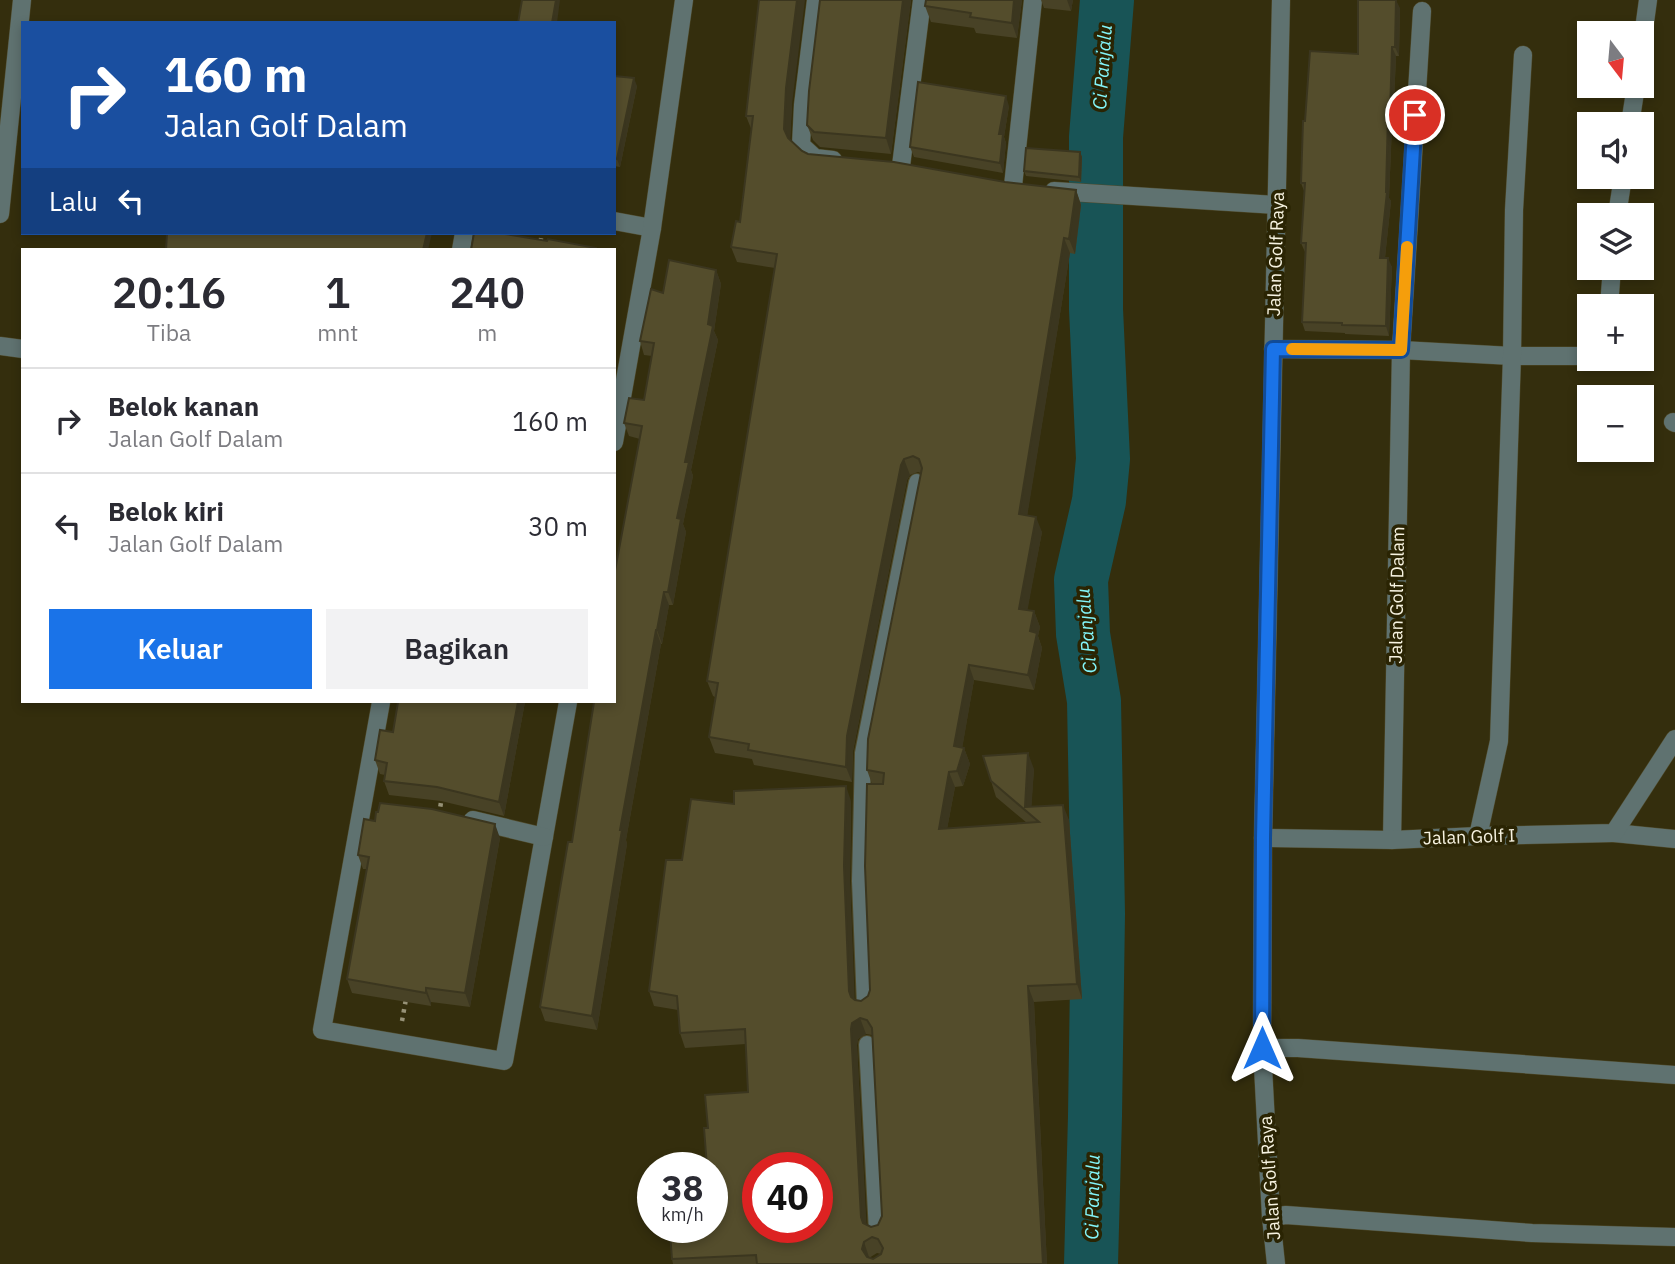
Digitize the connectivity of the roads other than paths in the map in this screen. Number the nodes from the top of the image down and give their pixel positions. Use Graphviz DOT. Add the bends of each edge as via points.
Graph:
graph roads {
  1 [pos="22,0"];
  2 [pos="684,0"];
  3 [pos="816,0"];
  4 [pos="922,0"];
  5 [pos="1033,0"];
  6 [pos="1281,0"];
  7 [pos="1648,0"];
  8 [pos="1422,11"];
  9 [pos="21,21"];
  10 [pos="1645,21"];
  11 [pos="21,24"];
  12 [pos="1523,55"];
  13 [pos="17,118"];
  14 [pos="852,162"];
  15 [pos="901,167"];
  16 [pos="1277,205"];
  17 [pos="0,214"];
  18 [pos="616,221"];
  19 [pos="652,228"];
  20 [pos="0,346"];
  21 [pos="21,349"];
  22 [pos="1273,349"];
  23 [pos="1401,350"];
  24 [pos="1577,354"];
  25 [pos="1512,356"];
  26 [pos="616,431"];
  27 [pos="917,482"];
  28 [pos="381,703"];
  29 [pos="568,703"];
  30 [pos="1675,739"];
  31 [pos="452,815"];
  32 [pos="1614,833"];
  33 [pos="544,836"];
  34 [pos="1478,836"];
  35 [pos="1263,838"];
  36 [pos="1675,839"];
  37 [pos="1392,840"];
  38 [pos="866,1006"];
  39 [pos="867,1044"];
  40 [pos="1262,1048"];
  41 [pos="1675,1075"];
  42 [pos="1271,1217"];
  43 [pos="877,1232"];
  44 [pos="1675,1237"];
  45 [pos="1276,1264"];
  1 -- 9 [label="street"];
  2 -- 19 [label="street"];
  3 -- 14 [label="street" via="802,145 815,158"];
  4 -- 15 [label="street"];
  5 -- 16 [label="street" via="1018,187"];
  6 -- 16 [label="street, Jalan Golf Raya"];
  7 -- 10 [label="street"];
  8 -- 23 [label="street, Jalan Golf Dalam"];
  11 -- 13 [label="street"];
  12 -- 25 [label="street"];
  13 -- 17 [label="street"];
  16 -- 22 [label="street, Jalan Golf Raya"];
  18 -- 19 [label="street"];
  19 -- 26 [label="street"];
  20 -- 21 [label="street"];
  22 -- 23 [label="street"];
  22 -- 35 [label="street, Jalan Golf Raya"];
  23 -- 25 [label="street"];
  23 -- 37 [label="street, Jalan Golf Dalam"];
  24 -- 25 [label="street"];
  25 -- 34 [label="street" via="1499,741"];
  27 -- 38 [label="lane" via="863,753 860,881"];
  28 -- 33 [label="street" via="369,804 323,1030 504,1061"];
  29 -- 33 [label="street"];
  30 -- 32 [label="street"];
  31 -- 33 [label="street"];
  32 -- 34 [label="street, Jalan Golf I"];
  32 -- 36 [label="street, Jalan Golf I"];
  34 -- 37 [label="street, Jalan Golf I"];
  35 -- 37 [label="street, Jalan Golf I"];
  35 -- 40 [label="street, Jalan Golf Raya"];
  39 -- 43 [label="lane"];
  40 -- 41 [label="street"];
  40 -- 42 [label="street, Jalan Golf Raya"];
  42 -- 44 [label="street" via="1286,1214 1532,1233"];
  42 -- 45 [label="street, Jalan Golf Raya"];
}
